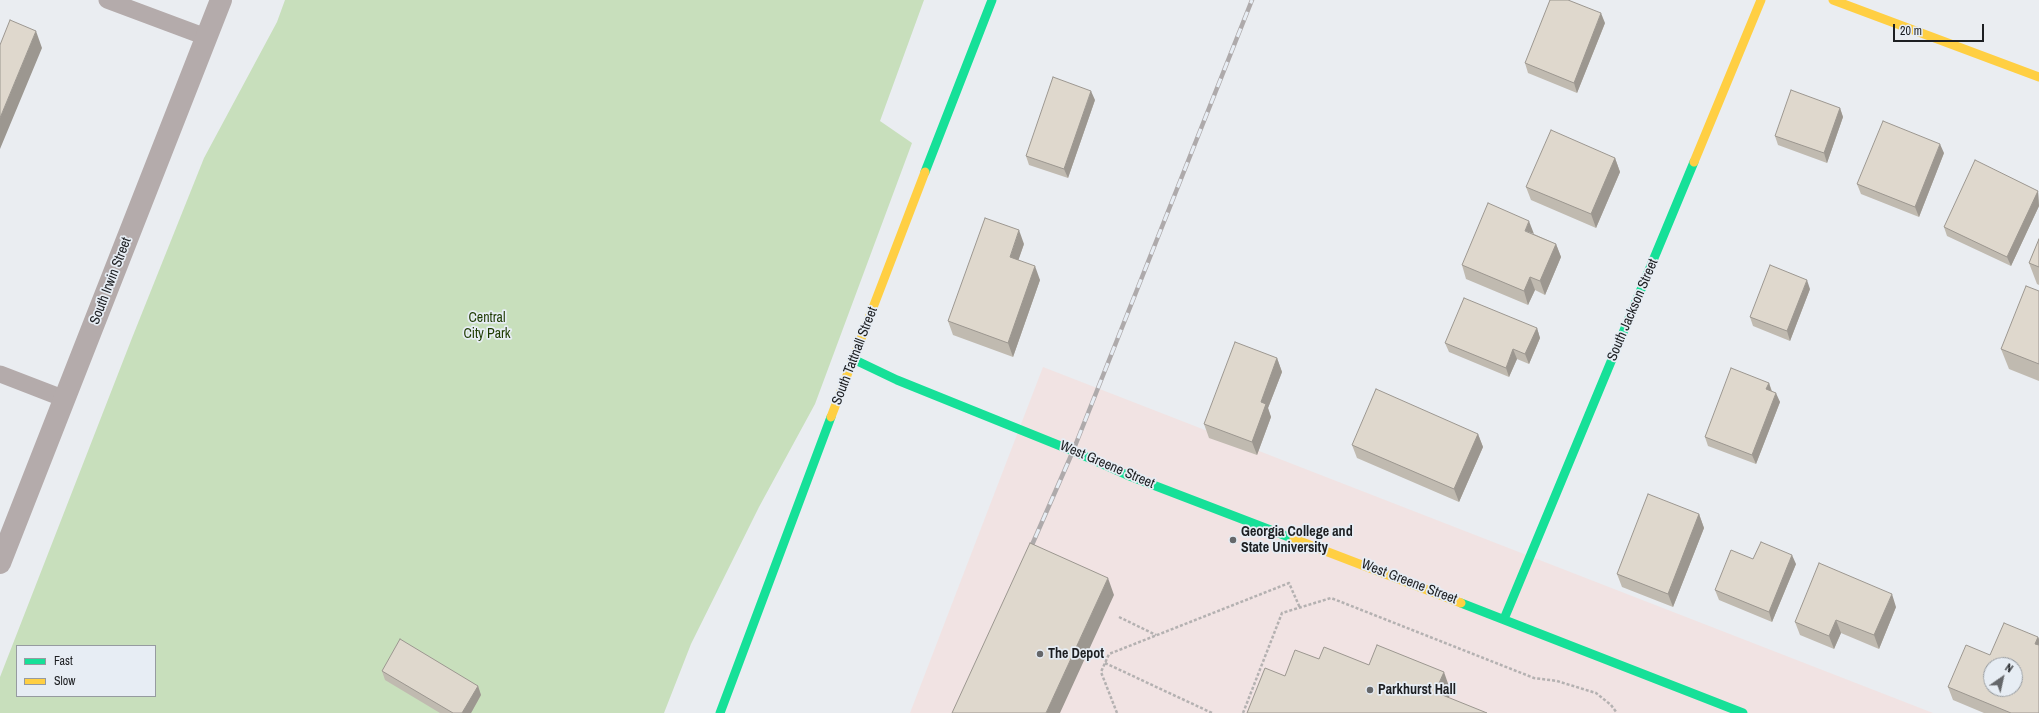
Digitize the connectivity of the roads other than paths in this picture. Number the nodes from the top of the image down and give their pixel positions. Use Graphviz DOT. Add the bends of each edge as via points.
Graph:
graph roads {
  1 [pos="107,0"];
  2 [pos="221,0"];
  3 [pos="992,0"];
  4 [pos="1761,0"];
  5 [pos="1833,0"];
  6 [pos="206,37"];
  7 [pos="2039,77"];
  8 [pos="853,359"];
  9 [pos="0,374"];
  10 [pos="65,399"];
  11 [pos="0,563"];
  12 [pos="1504,619"];
  13 [pos="720,713"];
  14 [pos="1743,713"];
  1 -- 6 [label="lane"];
  2 -- 6 [label="street, South Irwin Street"];
  3 -- 8 [label="street, South Tattnall Street"];
  4 -- 12 [label="street, South Jackson Street"];
  5 -- 7 [label="street"];
  6 -- 10 [label="street, South Irwin Street"];
  8 -- 12 [label="street, West Greene Street" via="897,380 1126,475"];
  8 -- 13 [label="street, South Tattnall Street"];
  9 -- 10 [label="lane"];
  10 -- 11 [label="street, South Irwin Street"];
  12 -- 14 [label="street, West Greene Street"];
}
